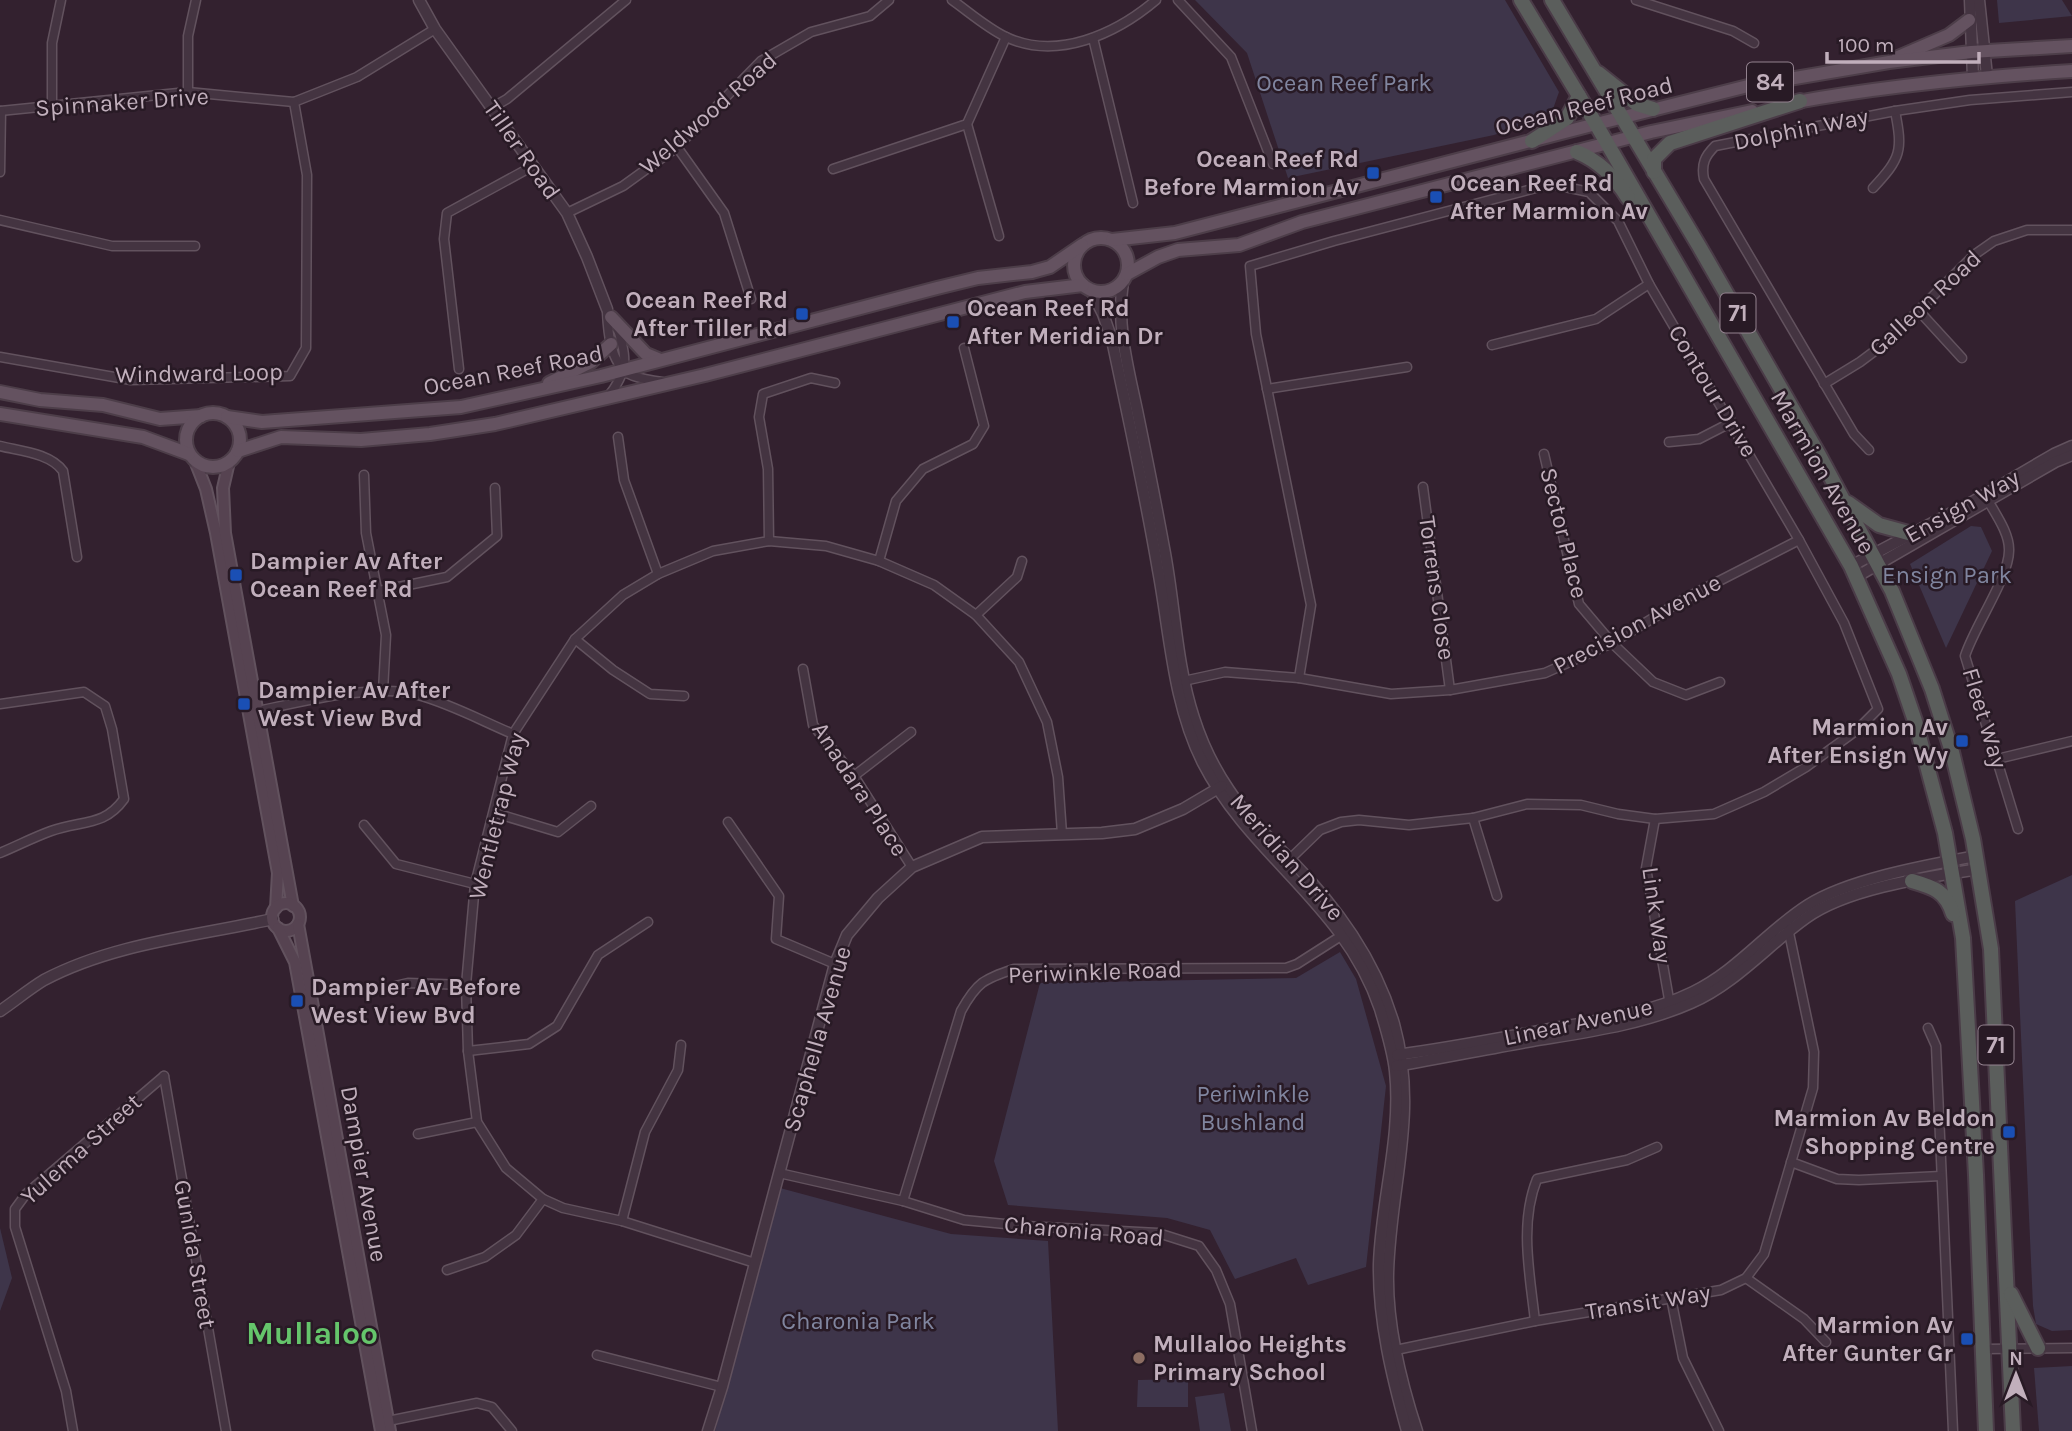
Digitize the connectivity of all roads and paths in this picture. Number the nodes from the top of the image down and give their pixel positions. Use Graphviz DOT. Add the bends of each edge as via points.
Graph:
graph roads {
  1 [pos="61,0"];
  2 [pos="196,0"];
  3 [pos="419,0"];
  4 [pos="626,0"];
  5 [pos="889,0"];
  6 [pos="952,0"];
  7 [pos="1156,0"];
  8 [pos="1178,0"];
  9 [pos="1521,0"];
  10 [pos="1552,0"];
  11 [pos="1636,0"];
  12 [pos="1970,0"];
  13 [pos="1979,0"];
  14 [pos="1969,20"];
  15 [pos="435,29"];
  16 [pos="1006,37"];
  17 [pos="1093,38"];
  18 [pos="1754,43"];
  19 [pos="2072,46"];
  20 [pos="1985,51"];
  21 [pos="1971,52"];
  22 [pos="1889,62"];
  23 [pos="1594,70"];
  24 [pos="2072,71"];
  25 [pos="1987,76"];
  26 [pos="1973,78"];
  27 [pos="188,92"];
  28 [pos="2072,92"];
  29 [pos="1579,96"];
  30 [pos="294,102"];
  31 [pos="1800,102"];
  32 [pos="52,105"];
  33 [pos="492,107"];
  34 [pos="1653,109"];
  35 [pos="1,111"];
  36 [pos="1895,111"];
  37 [pos="1622,118"];
  38 [pos="967,124"];
  39 [pos="1596,124"];
  40 [pos="1634,136"];
  41 [pos="1532,141"];
  42 [pos="1606,144"];
  43 [pos="677,146"];
  44 [pos="1577,152"];
  45 [pos="1273,164"];
  46 [pos="533,166"];
  47 [pos="833,169"];
  48 [pos="0,172"];
  49 [pos="1654,172"];
  50 [pos="1874,188"];
  51 [pos="1133,203"];
  52 [pos="567,213"];
  53 [pos="0,220"];
  54 [pos="2072,230"];
  55 [pos="999,236"];
  56 [pos="1112,240"];
  57 [pos="1082,245"];
  58 [pos="195,246"];
  59 [pos="1125,278"];
  60 [pos="1649,284"];
  61 [pos="1689,287"];
  62 [pos="1087,288"];
  63 [pos="751,299"];
  64 [pos="1919,311"];
  65 [pos="609,313"];
  66 [pos="611,344"];
  67 [pos="1492,345"];
  68 [pos="964,348"];
  69 [pos="0,357"];
  70 [pos="1962,358"];
  71 [pos="658,359"];
  72 [pos="1407,367"];
  73 [pos="459,369"];
  74 [pos="624,369"];
  75 [pos="671,383"];
  76 [pos="835,383"];
  77 [pos="1824,384"];
  78 [pos="1267,389"];
  79 [pos="533,391"];
  80 [pos="0,392"];
  81 [pos="607,398"];
  82 [pos="0,414"];
  83 [pos="201,416"];
  84 [pos="227,417"];
  85 [pos="1732,422"];
  86 [pos="618,437"];
  87 [pos="1669,442"];
  88 [pos="0,446"];
  89 [pos="2072,446"];
  90 [pos="1869,450"];
  91 [pos="238,451"];
  92 [pos="1544,454"];
  93 [pos="2072,455"];
  94 [pos="192,457"];
  95 [pos="229,462"];
  96 [pos="364,475"];
  97 [pos="1423,487"];
  98 [pos="495,488"];
  99 [pos="1986,498"];
  100 [pos="1844,500"];
  101 [pos="1912,534"];
  102 [pos="1799,540"];
  103 [pos="769,541"];
  104 [pos="77,557"];
  105 [pos="879,561"];
  106 [pos="1022,561"];
  107 [pos="1876,561"];
  108 [pos="1854,572"];
  109 [pos="658,574"];
  110 [pos="379,592"];
  111 [pos="976,615"];
  112 [pos="575,639"];
  113 [pos="1612,643"];
  114 [pos="803,669"];
  115 [pos="1299,678"];
  116 [pos="1181,682"];
  117 [pos="1720,682"];
  118 [pos="1450,690"];
  119 [pos="383,691"];
  120 [pos="684,696"];
  121 [pos="0,704"];
  122 [pos="253,712"];
  123 [pos="911,732"];
  124 [pos="513,734"];
  125 [pos="2072,741"];
  126 [pos="1997,759"];
  127 [pos="854,776"];
  128 [pos="1221,786"];
  129 [pos="591,806"];
  130 [pos="495,813"];
  131 [pos="1473,818"];
  132 [pos="1656,819"];
  133 [pos="728,822"];
  134 [pos="364,825"];
  135 [pos="2018,829"];
  136 [pos="1062,834"];
  137 [pos="0,853"];
  138 [pos="1287,863"];
  139 [pos="1977,863"];
  140 [pos="912,867"];
  141 [pos="1952,867"];
  142 [pos="1912,881"];
  143 [pos="475,884"];
  144 [pos="1497,896"];
  145 [pos="293,906"];
  146 [pos="276,908"];
  147 [pos="648,922"];
  148 [pos="275,924"];
  149 [pos="298,924"];
  150 [pos="1787,926"];
  151 [pos="1346,933"];
  152 [pos="835,964"];
  153 [pos="466,985"];
  154 [pos="395,986"];
  155 [pos="1967,990"];
  156 [pos="1670,1007"];
  157 [pos="0,1011"];
  158 [pos="1928,1028"];
  159 [pos="681,1045"];
  160 [pos="468,1051"];
  161 [pos="1398,1060"];
  162 [pos="164,1076"];
  163 [pos="477,1122"];
  164 [pos="418,1134"];
  165 [pos="1657,1147"];
  166 [pos="1791,1163"];
  167 [pos="779,1173"];
  168 [pos="1941,1176"];
  169 [pos="543,1199"];
  170 [pos="903,1201"];
  171 [pos="622,1221"];
  172 [pos="755,1263"];
  173 [pos="447,1270"];
  174 [pos="1746,1278"];
  175 [pos="2008,1287"];
  176 [pos="1671,1298"];
  177 [pos="1535,1321"];
  178 [pos="1826,1342"];
  179 [pos="2038,1348"];
  180 [pos="2072,1348"];
  181 [pos="1983,1349"];
  182 [pos="2010,1349"];
  183 [pos="1392,1351"];
  184 [pos="597,1355"];
  185 [pos="722,1387"];
  186 [pos="385,1427"];
  187 [pos="73,1431"];
  188 [pos="226,1431"];
  189 [pos="512,1431"];
  190 [pos="708,1431"];
  191 [pos="1252,1431"];
  192 [pos="1407,1431"];
  193 [pos="1417,1431"];
  194 [pos="1719,1431"];
  195 [pos="1953,1431"];
  196 [pos="1986,1431"];
  197 [pos="2013,1431"];
  1 -- 32 [label="street" via="52,43"];
  2 -- 27 [label="street" via="188,36"];
  3 -- 15 [label="street, Tiller Road"];
  4 -- 33 [label="street"];
  5 -- 43 [label="street, Weldwood Road" via="870,16 811,32 761,61"];
  6 -- 16 [label="street"];
  7 -- 17 [label="street" via="1138,15"];
  8 -- 45 [label="street" via="1231,57"];
  9 -- 29 [label="highway, Marmion Avenue / 71"];
  10 -- 23 [label="highway, Marmion Avenue / 71"];
  11 -- 18 [label="street" via="1733,31"];
  12 -- 14 [label="street"];
  13 -- 20 [label="street"];
  14 -- 21 [label="street"];
  14 -- 22 [label="main road" via="1949,35"];
  15 -- 30 [label="street, Spinnaker Drive" via="357,76"];
  15 -- 33 [label="street, Tiller Road"];
  16 -- 17 [label="street" via="1051,48"];
  16 -- 38 [label="street"];
  17 -- 51 [label="street"];
  19 -- 20 [label="main road, Ocean Reef Road / 84"];
  20 -- 21 [label="main road, Ocean Reef Road / 84"];
  20 -- 25 [label="street"];
  21 -- 22 [label="main road, Ocean Reef Road / 84"];
  21 -- 26 [label="street"];
  22 -- 34 [label="main road, Ocean Reef Road / 84" via="1748,86"];
  23 -- 34 [label="highway" via="1637,104"];
  23 -- 37 [label="highway, Marmion Avenue / 71"];
  24 -- 25 [label="main road, Ocean Reef Road / 84"];
  25 -- 26 [label="main road, Ocean Reef Road / 84"];
  26 -- 31 [label="main road, Ocean Reef Road / 84"];
  27 -- 30 [label="street, Spinnaker Drive"];
  27 -- 32 [label="street, Spinnaker Drive"];
  28 -- 36 [label="street, Dolphin Way"];
  29 -- 39 [label="highway, Marmion Avenue / 71"];
  29 -- 41 [label="highway" via="1567,118"];
  30 -- 69 [label="street, Windward Loop" via="307,175 306,348 290,376 131,380"];
  31 -- 40 [label="main road, Ocean Reef Road / 84"];
  31 -- 49 [label="highway" via="1670,143 1654,159"];
  32 -- 35 [label="street, Spinnaker Drive"];
  33 -- 46 [label="street, Tiller Road"];
  34 -- 37 [label="main road, Ocean Reef Road / 84"];
  35 -- 48 [label="street"];
  36 -- 50 [label="street" via="1901,140 1895,164"];
  36 -- 77 [label="street, Dolphin Way" via="1715,146 1702,167 1704,178"];
  37 -- 39 [label="main road, Ocean Reef Road"];
  37 -- 40 [label="highway, Marmion Avenue / 71"];
  38 -- 47 [label="street"];
  38 -- 55 [label="street"];
  39 -- 41 [label="main road, Ocean Reef Road"];
  39 -- 42 [label="highway, Marmion Avenue / 71"];
  40 -- 42 [label="main road, Ocean Reef Road"];
  40 -- 49 [label="highway, Marmion Avenue / 71"];
  41 -- 56 [label="main road, Ocean Reef Road" via="1175,233"];
  42 -- 44 [label="main road, Ocean Reef Road"];
  42 -- 61 [label="highway, Marmion Avenue / 71"];
  43 -- 52 [label="street, Weldwood Road" via="623,186"];
  43 -- 63 [label="street" via="724,213"];
  44 -- 59 [label="main road, Ocean Reef Road" via="1302,222 1239,244 1178,250"];
  44 -- 61 [label="highway" via="1591,157 1612,177 1633,205 1665,266"];
  46 -- 52 [label="street, Tiller Road"];
  46 -- 73 [label="street" via="447,213 444,239"];
  49 -- 100 [label="highway, Marmion Avenue / 71"];
  52 -- 65 [label="street, Tiller Road"];
  53 -- 58 [label="street" via="112,246"];
  54 -- 64 [label="street, Galleon Road" via="2027,230 1994,241"];
  56 -- 57 [label="main road" via="1097,238"];
  56 -- 59 [label="main road" via="1125,250 1129,266"];
  57 -- 62 [label="main road" via="1074,270"];
  57 -- 71 [label="main road, Ocean Reef Road" via="1050,267 1032,272 963,282"];
  59 -- 62 [label="main road" via="1108,291"];
  59 -- 116 [label="street, Meridian Drive" via="1121,328 1165,550"];
  60 -- 67 [label="street" via="1596,319"];
  60 -- 78 [label="street, Contour Drive" via="1618,221 1589,192 1551,184 1334,241 1250,266 1255,334"];
  60 -- 85 [label="street, Contour Drive"];
  61 -- 108 [label="highway, Marmion Avenue / 71"];
  62 -- 75 [label="main road, Ocean Reef Road" via="1025,292"];
  62 -- 116 [label="street, Meridian Drive" via="1112,340"];
  64 -- 70 [label="street"];
  64 -- 77 [label="street, Galleon Road" via="1888,341"];
  65 -- 66 [label="street, Tiller Road"];
  65 -- 71 [label="main road" via="646,354"];
  65 -- 74 [label="street, Tiller Road" via="626,354"];
  66 -- 74 [label="street, Tiller Road"];
  66 -- 79 [label="main road" via="591,362"];
  68 -- 105 [label="street" via="984,426 972,444 923,468 896,500"];
  71 -- 74 [label="main road, Ocean Reef Road"];
  72 -- 78 [label="street"];
  74 -- 75 [label="street"];
  74 -- 79 [label="main road, Ocean Reef Road"];
  74 -- 81 [label="street"];
  75 -- 81 [label="main road, Ocean Reef Road"];
  76 -- 103 [label="street" via="811,378 763,394 759,417 768,468"];
  77 -- 90 [label="street, Dolphin Way"];
  78 -- 115 [label="street, Contour Drive" via="1311,605"];
  79 -- 84 [label="main road, Ocean Reef Road" via="461,407 262,422"];
  80 -- 83 [label="main road" via="103,405 160,419"];
  81 -- 91 [label="main road, Ocean Reef Road" via="461,429 361,440 281,437"];
  82 -- 94 [label="main road" via="142,437"];
  83 -- 84 [label="main road"];
  83 -- 94 [label="main road" via="189,428 186,446"];
  84 -- 91 [label="main road" via="237,428"];
  85 -- 87 [label="street" via="1699,439"];
  85 -- 102 [label="street, Contour Drive"];
  86 -- 109 [label="street" via="624,480"];
  88 -- 104 [label="street" via="57,463"];
  89 -- 99 [label="street, Ensign Way"];
  91 -- 95 [label="main road"];
  92 -- 113 [label="street, Sector Place" via="1579,604"];
  93 -- 99 [label="street, Ensign Way"];
  94 -- 95 [label="main road" via="212,467"];
  94 -- 122 [label="main road" via="206,489"];
  95 -- 122 [label="main road" via="222,512"];
  96 -- 110 [label="street" via="366,533"];
  97 -- 118 [label="street, Torrens Close"];
  98 -- 110 [label="street" via="497,536 447,577"];
  99 -- 101 [label="street, Ensign Way"];
  99 -- 107 [label="street, Ensign Way"];
  99 -- 126 [label="street, Fleet Way" via="2009,552 1965,656"];
  100 -- 101 [label="highway" via="1879,525"];
  100 -- 107 [label="highway, Marmion Avenue / 71"];
  101 -- 107 [label="street, Ensign Way"];
  102 -- 113 [label="street, Precision Avenue" via="1686,598"];
  102 -- 132 [label="street, Contour Drive" via="1844,623 1878,709 1857,730 1764,792 1714,814"];
  103 -- 105 [label="street, Wentletrap Way" via="826,547"];
  103 -- 109 [label="street, Wentletrap Way" via="713,551"];
  105 -- 111 [label="street, Wentletrap Way" via="934,585"];
  106 -- 111 [label="street" via="1017,577"];
  107 -- 108 [label="street, Ensign Way"];
  107 -- 139 [label="highway, Marmion Avenue / 71" via="1932,689 1952,752"];
  108 -- 141 [label="highway, Marmion Avenue / 71" via="1915,721"];
  109 -- 112 [label="street, Wentletrap Way" via="623,595"];
  110 -- 119 [label="street" via="386,635"];
  111 -- 136 [label="street, Wentletrap Way" via="1019,662 1047,722 1058,777"];
  112 -- 120 [label="street" via="650,694"];
  112 -- 124 [label="street, Wentletrap Way"];
  113 -- 117 [label="street, Sector Place" via="1653,682 1686,695"];
  113 -- 118 [label="street, Precision Avenue" via="1545,673"];
  114 -- 127 [label="street, Anadara Place" via="813,726"];
  115 -- 116 [label="street, Precision Avenue" via="1225,672"];
  115 -- 118 [label="street, Precision Avenue" via="1391,694"];
  116 -- 128 [label="street, Meridian Drive"];
  119 -- 122 [label="street"];
  119 -- 124 [label="street" via="417,694"];
  121 -- 137 [label="street" via="83,692 104,706 124,799 101,820 53,830"];
  122 -- 145 [label="main road"];
  122 -- 146 [label="main road" via="278,873"];
  123 -- 127 [label="street"];
  124 -- 130 [label="street, Wentletrap Way"];
  125 -- 126 [label="street"];
  126 -- 135 [label="street, Fleet Way"];
  127 -- 140 [label="street, Anadara Place"];
  128 -- 136 [label="street, Scaphella Avenue" via="1183,809 1135,829"];
  128 -- 138 [label="street, Meridian Drive"];
  129 -- 130 [label="street" via="558,832"];
  130 -- 143 [label="street, Wentletrap Way"];
  131 -- 132 [label="street, Contour Drive" via="1527,804 1581,805"];
  131 -- 138 [label="street, Contour Drive" via="1409,825 1341,822 1320,830"];
  131 -- 144 [label="street"];
  132 -- 156 [label="street, Link Way" via="1646,868"];
  133 -- 152 [label="street" via="779,896 776,939"];
  134 -- 143 [label="street" via="396,864"];
  136 -- 140 [label="street, Scaphella Avenue" via="982,837"];
  138 -- 151 [label="street, Meridian Drive"];
  139 -- 141 [label="street, Linear Avenue"];
  139 -- 175 [label="highway, Marmion Avenue / 71" via="1991,949"];
  140 -- 152 [label="street, Scaphella Avenue" via="847,935"];
  141 -- 142 [label="street, Linear Avenue"];
  141 -- 150 [label="street, Linear Avenue" via="1838,891 1807,906"];
  141 -- 155 [label="highway, Marmion Avenue / 71"];
  142 -- 150 [label="street, Linear Avenue" via="1840,901"];
  142 -- 155 [label="highway" via="1939,890 1948,901 1961,983"];
  143 -- 153 [label="street, Wentletrap Way"];
  145 -- 146 [label="main road"];
  145 -- 149 [label="main road" via="299,914"];
  146 -- 148 [label="main road"];
  147 -- 160 [label="street" via="598,955 556,1026 529,1044"];
  148 -- 149 [label="main road" via="290,931"];
  148 -- 157 [label="street" via="185,936 96,958 44,981"];
  148 -- 186 [label="main road, Dampier Avenue" via="295,962"];
  149 -- 186 [label="main road, Dampier Avenue"];
  150 -- 156 [label="street, Linear Avenue"];
  150 -- 166 [label="street" via="1814,1052 1813,1088"];
  151 -- 161 [label="street, Meridian Drive"];
  151 -- 170 [label="street, Periwinkle Road" via="1286,968 1014,969 986,979 961,1011"];
  152 -- 167 [label="street, Scaphella Avenue"];
  153 -- 154 [label="street"];
  153 -- 160 [label="street, Wentletrap Way"];
  155 -- 181 [label="highway, Marmion Avenue / 71"];
  156 -- 161 [label="street, Linear Avenue"];
  158 -- 168 [label="street" via="1936,1046"];
  159 -- 171 [label="street" via="678,1070 645,1132"];
  160 -- 163 [label="street, Wentletrap Way"];
  161 -- 183 [label="street, Meridian Drive" via="1379,1261 1380,1302"];
  162 -- 187 [label="street, Yulema Street" via="26,1194 15,1209 15,1227 66,1391"];
  162 -- 188 [label="street, Gunida Street"];
  163 -- 164 [label="street"];
  163 -- 169 [label="street, Wentletrap Way" via="506,1168"];
  165 -- 177 [label="street" via="1627,1160 1537,1180 1529,1199 1527,1241"];
  166 -- 168 [label="street" via="1837,1179"];
  166 -- 174 [label="street" via="1765,1254"];
  167 -- 170 [label="street, Charonia Road"];
  167 -- 172 [label="street, Scaphella Avenue"];
  168 -- 195 [label="street"];
  169 -- 171 [label="street, Wentletrap Way"];
  169 -- 173 [label="street" via="516,1235 485,1257"];
  170 -- 191 [label="street, Charonia Road" via="964,1220 1158,1233 1199,1246 1216,1270 1230,1304"];
  171 -- 172 [label="street, Wentletrap Way"];
  172 -- 185 [label="street, Scaphella Avenue"];
  174 -- 176 [label="street, Transit Way" via="1721,1290"];
  174 -- 178 [label="street" via="1804,1319"];
  175 -- 179 [label="highway"];
  175 -- 182 [label="highway, Marmion Avenue / 71"];
  176 -- 177 [label="street, Transit Way"];
  176 -- 194 [label="street" via="1683,1358"];
  177 -- 183 [label="street, Transit Way"];
  179 -- 180 [label="street"];
  179 -- 182 [label="street"];
  181 -- 182 [label="street"];
  181 -- 196 [label="highway, Marmion Avenue / 71"];
  182 -- 197 [label="highway, Marmion Avenue / 71"];
  183 -- 192 [label="street, Meridian Drive"];
  183 -- 193 [label="street, Meridian Drive"];
  184 -- 185 [label="street"];
  185 -- 190 [label="street, Scaphella Avenue"];
  186 -- 189 [label="street" via="477,1403 492,1407"];
}
